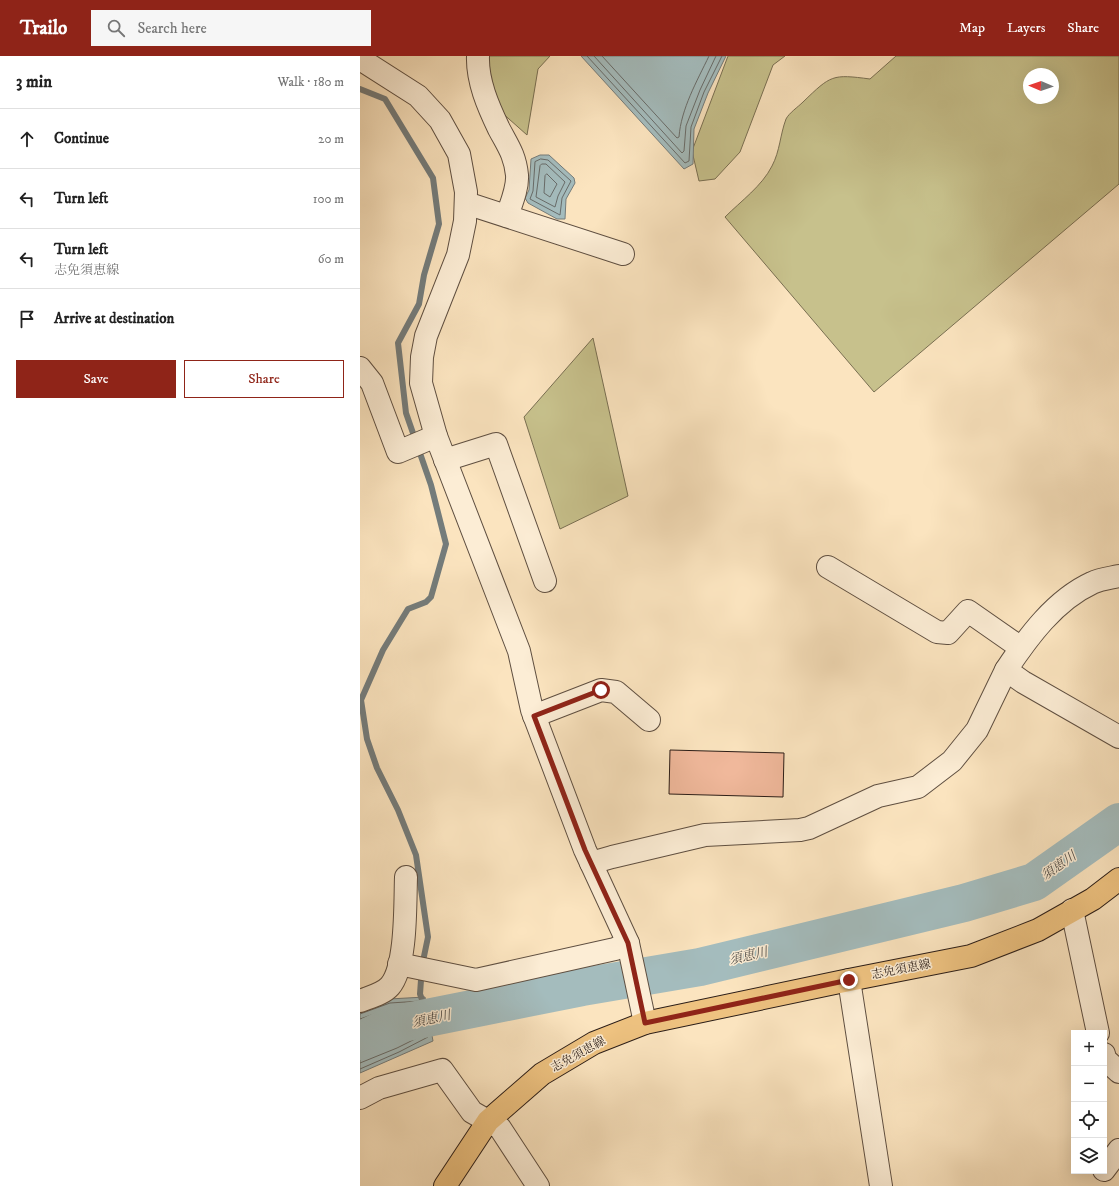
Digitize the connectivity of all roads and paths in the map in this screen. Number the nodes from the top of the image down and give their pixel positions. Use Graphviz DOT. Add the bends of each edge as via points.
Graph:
graph roads {
  1 [pos="478,56"];
  2 [pos="360,59"];
  3 [pos="466,203"];
  4 [pos="507,216"];
  5 [pos="623,254"];
  6 [pos="360,368"];
  7 [pos="436,436"];
  8 [pos="445,460"];
  9 [pos="828,567"];
  10 [pos="1119,576"];
  11 [pos="545,582"];
  12 [pos="1021,648"];
  13 [pos="1006,670"];
  14 [pos="534,716"];
  15 [pos="649,720"];
  16 [pos="1119,737"];
  17 [pos="591,863"];
  18 [pos="406,877"];
  19 [pos="1119,879"];
  20 [pos="1072,910"];
  21 [pos="628,943"];
  22 [pos="399,964"];
  23 [pos="849,980"];
  24 [pos="360,1001"];
  25 [pos="643,1013"];
  26 [pos="1097,1030"];
  27 [pos="1107,1061"];
  28 [pos="1119,1072"];
  29 [pos="360,1098"];
  30 [pos="488,1121"];
  31 [pos="1119,1150"];
  32 [pos="1107,1167"];
  33 [pos="1102,1174"];
  34 [pos="445,1186"];
  35 [pos="538,1186"];
  36 [pos="881,1186"];
  37 [pos="1096,1186"];
  1 -- 4 [label="street" via="480,83 509,145 517,176"];
  2 -- 3 [label="street" via="418,96 440,120 459,154"];
  3 -- 4 [label="street"];
  3 -- 7 [label="street" via="458,255 426,336 422,357 421,383"];
  4 -- 5 [label="street"];
  6 -- 7 [label="street" via="372,383 398,452"];
  7 -- 8 [label="street"];
  8 -- 11 [label="street" via="496,444"];
  8 -- 14 [label="street" via="519,651"];
  9 -- 12 [label="street" via="937,632 948,633 968,610"];
  10 -- 12 [label="street" via="1092,582 1062,601"];
  12 -- 13 [label="street"];
  13 -- 16 [label="street" via="1022,682"];
  13 -- 17 [label="street" via="977,730 952,761 918,787 878,796 809,828 705,835"];
  14 -- 15 [label="street" via="601,690 616,692"];
  14 -- 17 [label="street"];
  17 -- 21 [label="street"];
  18 -- 22 [label="street" via="404,932"];
  19 -- 20 [label="main road, 志免須恵線" via="1093,899"];
  20 -- 23 [label="main road, 志免須恵線" via="1038,930 971,956"];
  20 -- 26 [label="street"];
  21 -- 22 [label="street" via="615,949 476,980"];
  21 -- 25 [label="street"];
  22 -- 24 [label="street" via="394,981 389,987"];
  23 -- 25 [label="main road, 志免須恵線"];
  23 -- 36 [label="street"];
  25 -- 30 [label="main road, 志免須恵線" via="542,1074"];
  27 -- 28 [label="street"];
  29 -- 30 [label="street" via="379,1088 442,1070 472,1112"];
  30 -- 34 [label="main road, 志免須恵線"];
  30 -- 35 [label="street" via="500,1128"];
  31 -- 32 [label="street"];
  33 -- 37 [label="street"];
}
